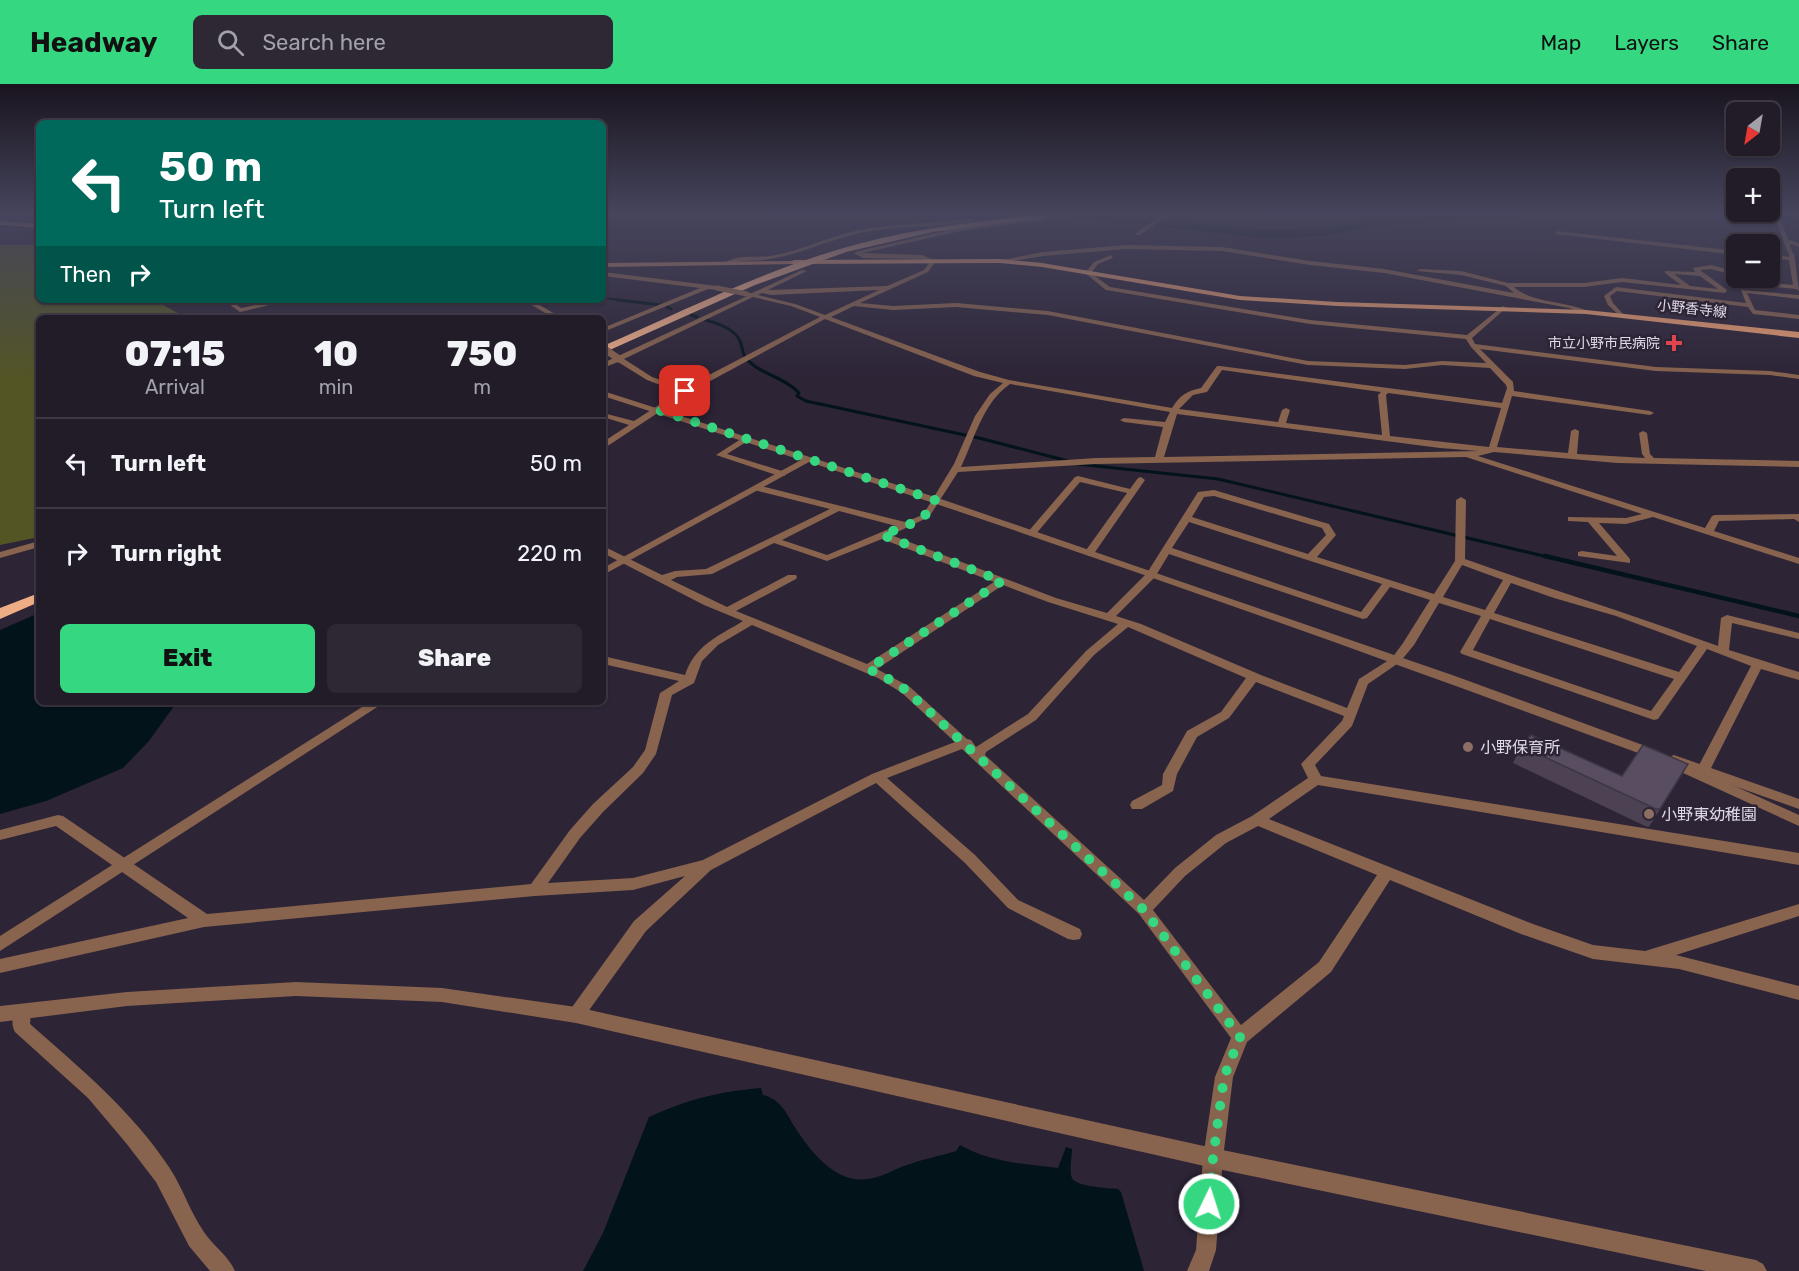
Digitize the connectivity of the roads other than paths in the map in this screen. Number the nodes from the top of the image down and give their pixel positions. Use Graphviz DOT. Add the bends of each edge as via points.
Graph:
graph roads {
  1 [pos="781,267"];
  2 [pos="801,267"];
  3 [pos="802,267"];
  4 [pos="929,267"];
  5 [pos="1048,267"];
  6 [pos="1094,267"];
  7 [pos="1350,267"];
  8 [pos="1708,267"];
  9 [pos="1794,267"];
  10 [pos="1091,273"];
  11 [pos="606,274"];
  12 [pos="1398,274"];
  13 [pos="1701,274"];
  14 [pos="1508,285"];
  15 [pos="1780,285"];
  16 [pos="708,287"];
  17 [pos="1798,287"];
  18 [pos="893,288"];
  19 [pos="1688,288"];
  20 [pos="761,291"];
  21 [pos="1725,291"];
  22 [pos="1743,291"];
  23 [pos="750,294"];
  24 [pos="1522,297"];
  25 [pos="1799,297"];
  26 [pos="230,303"];
  27 [pos="273,303"];
  28 [pos="532,303"];
  29 [pos="853,305"];
  30 [pos="1750,306"];
  31 [pos="1503,308"];
  32 [pos="1586,312"];
  33 [pos="554,315"];
  34 [pos="1621,315"];
  35 [pos="825,317"];
  36 [pos="1799,317"];
  37 [pos="606,329"];
  38 [pos="1799,335"];
  39 [pos="1468,337"];
  40 [pos="606,342"];
  41 [pos="1473,346"];
  42 [pos="606,348"];
  43 [pos="606,351"];
  44 [pos="1534,353"];
  45 [pos="619,359"];
  46 [pos="606,365"];
  47 [pos="1537,365"];
  48 [pos="1493,366"];
  49 [pos="1799,377"];
  50 [pos="1009,382"];
  51 [pos="685,391"];
  52 [pos="1385,391"];
  53 [pos="1510,393"];
  54 [pos="606,394"];
  55 [pos="1505,406"];
  56 [pos="658,410"];
  57 [pos="1286,410"];
  58 [pos="1176,411"];
  59 [pos="1650,413"];
  60 [pos="606,416"];
  61 [pos="1125,420"];
  62 [pos="635,424"];
  63 [pos="1167,425"];
  64 [pos="1281,425"];
  65 [pos="1575,431"];
  66 [pos="1643,433"];
  67 [pos="1386,438"];
  68 [pos="747,439"];
  69 [pos="606,444"];
  70 [pos="1440,445"];
  71 [pos="1492,449"];
  72 [pos="1465,455"];
  73 [pos="1572,456"];
  74 [pos="810,459"];
  75 [pos="1159,460"];
  76 [pos="1652,461"];
  77 [pos="1799,464"];
  78 [pos="954,470"];
  79 [pos="782,474"];
  80 [pos="1142,480"];
  81 [pos="757,488"];
  82 [pos="1133,492"];
  83 [pos="935,500"];
  84 [pos="1461,500"];
  85 [pos="839,508"];
  86 [pos="1652,515"];
  87 [pos="1186,518"];
  88 [pos="1571,519"];
  89 [pos="1799,519"];
  90 [pos="1591,520"];
  91 [pos="905,525"];
  92 [pos="1032,533"];
  93 [pos="1708,533"];
  94 [pos="882,535"];
  95 [pos="774,540"];
  96 [pos="36,545"];
  97 [pos="1167,550"];
  98 [pos="606,551"];
  99 [pos="1089,553"];
  100 [pos="1582,554"];
  101 [pos="0,555"];
  102 [pos="1310,558"];
  103 [pos="624,561"];
  104 [pos="1460,561"];
  105 [pos="1799,561"];
  106 [pos="606,570"];
  107 [pos="1151,575"];
  108 [pos="792,577"];
  109 [pos="1509,578"];
  110 [pos="663,579"];
  111 [pos="1002,581"];
  112 [pos="1388,583"];
  113 [pos="36,588"];
  114 [pos="36,598"];
  115 [pos="1437,598"];
  116 [pos="0,604"];
  117 [pos="727,611"];
  118 [pos="0,614"];
  119 [pos="1488,615"];
  120 [pos="1110,616"];
  121 [pos="750,621"];
  122 [pos="1127,622"];
  123 [pos="1799,636"];
  124 [pos="1704,645"];
  125 [pos="1723,651"];
  126 [pos="1396,660"];
  127 [pos="606,661"];
  128 [pos="1758,664"];
  129 [pos="868,669"];
  130 [pos="1799,676"];
  131 [pos="1254,677"];
  132 [pos="1681,677"];
  133 [pos="690,680"];
  134 [pos="374,705"];
  135 [pos="1351,714"];
  136 [pos="966,743"];
  137 [pos="1651,753"];
  138 [pos="978,754"];
  139 [pos="1703,771"];
  140 [pos="878,777"];
  141 [pos="1316,780"];
  142 [pos="1799,804"];
  143 [pos="1137,805"];
  144 [pos="1257,820"];
  145 [pos="1799,821"];
  146 [pos="0,835"];
  147 [pos="1799,859"];
  148 [pos="707,865"];
  149 [pos="122,866"];
  150 [pos="1387,872"];
  151 [pos="535,890"];
  152 [pos="1144,910"];
  153 [pos="1799,910"];
  154 [pos="204,921"];
  155 [pos="1074,934"];
  156 [pos="0,944"];
  157 [pos="1643,958"];
  158 [pos="0,966"];
  159 [pos="1799,993"];
  160 [pos="22,1013"];
  161 [pos="0,1014"];
  162 [pos="576,1015"];
  163 [pos="1240,1037"];
  164 [pos="1213,1158"];
  165 [pos="224,1271"];
  166 [pos="1198,1271"];
  167 [pos="1756,1271"];
  1 -- 40 [label="highway"];
  2 -- 42 [label="highway"];
  3 -- 20 [label="street"];
  4 -- 18 [label="street"];
  5 -- 10 [label="main road, 小野香寺線"];
  6 -- 10 [label="street"];
  7 -- 12 [label="street"];
  8 -- 13 [label="street" via="1695,269"];
  9 -- 17 [label="street"];
  10 -- 31 [label="main road, 小野香寺線" via="1240,298"];
  10 -- 39 [label="street" via="1101,285 1114,291 1310,322"];
  11 -- 16 [label="street"];
  12 -- 14 [label="street" via="1407,270 1461,273"];
  12 -- 24 [label="street"];
  13 -- 19 [label="street" via="1667,272"];
  13 -- 21 [label="street"];
  14 -- 19 [label="street" via="1584,285 1622,280"];
  14 -- 24 [label="street"];
  15 -- 17 [label="street"];
  16 -- 23 [label="street, bridge"];
  16 -- 37 [label="street"];
  18 -- 20 [label="street"];
  18 -- 29 [label="street"];
  19 -- 21 [label="street"];
  20 -- 23 [label="street"];
  21 -- 22 [label="street"];
  22 -- 25 [label="street"];
  22 -- 30 [label="street"];
  23 -- 35 [label="street"];
  23 -- 45 [label="street"];
  24 -- 32 [label="street"];
  26 -- 27 [label="street" via="240,310"];
  28 -- 33 [label="street"];
  29 -- 35 [label="street"];
  29 -- 48 [label="street" via="956,305 1048,313 1308,363"];
  30 -- 34 [label="street" via="1616,289 1607,297"];
  30 -- 36 [label="street" via="1753,312"];
  31 -- 32 [label="main road, 小野香寺線"];
  31 -- 39 [label="street"];
  32 -- 34 [label="main road, 小野香寺線"];
  34 -- 38 [label="main road, 小野香寺線"];
  35 -- 50 [label="street" via="944,364"];
  35 -- 51 [label="street"];
  39 -- 41 [label="street"];
  41 -- 44 [label="street"];
  41 -- 48 [label="street"];
  43 -- 45 [label="street, bridge"];
  44 -- 47 [label="street"];
  44 -- 49 [label="street" via="1656,369"];
  45 -- 46 [label="street"];
  45 -- 51 [label="street" via="637,374"];
  48 -- 53 [label="street" via="1510,384"];
  50 -- 58 [label="street"];
  50 -- 78 [label="street" via="1001,386 984,409"];
  51 -- 56 [label="street"];
  52 -- 55 [label="street"];
  52 -- 58 [label="street" via="1220,368 1204,390 1189,394"];
  52 -- 67 [label="street" via="1382,395"];
  53 -- 55 [label="street"];
  53 -- 59 [label="street"];
  54 -- 56 [label="street"];
  55 -- 71 [label="street"];
  56 -- 62 [label="street"];
  56 -- 68 [label="street"];
  57 -- 64 [label="street"];
  58 -- 63 [label="street"];
  58 -- 64 [label="street"];
  60 -- 62 [label="street"];
  61 -- 63 [label="street"];
  62 -- 69 [label="street"];
  63 -- 75 [label="street"];
  64 -- 67 [label="street"];
  65 -- 73 [label="street"];
  66 -- 76 [label="street" via="1646,454"];
  67 -- 70 [label="street"];
  68 -- 74 [label="street"];
  68 -- 79 [label="street" via="720,455"];
  70 -- 71 [label="street"];
  70 -- 72 [label="street"];
  71 -- 72 [label="street"];
  71 -- 73 [label="street"];
  72 -- 75 [label="street"];
  72 -- 86 [label="street"];
  73 -- 76 [label="street"];
  74 -- 79 [label="street"];
  74 -- 83 [label="street"];
  75 -- 78 [label="street"];
  76 -- 77 [label="street"];
  78 -- 83 [label="street"];
  79 -- 81 [label="street"];
  80 -- 82 [label="street"];
  81 -- 85 [label="street"];
  81 -- 103 [label="street"];
  82 -- 92 [label="street" via="1078,479"];
  82 -- 99 [label="street"];
  83 -- 91 [label="street" via="932,512"];
  83 -- 92 [label="street"];
  84 -- 104 [label="street"];
  85 -- 91 [label="street"];
  85 -- 95 [label="street"];
  86 -- 90 [label="street" via="1626,521"];
  86 -- 93 [label="street"];
  87 -- 97 [label="street"];
  87 -- 102 [label="street"];
  87 -- 102 [label="street" via="1201,494 1214,493 1326,526 1331,535"];
  88 -- 90 [label="street"];
  89 -- 93 [label="street" via="1715,518"];
  90 -- 100 [label="street" via="1626,561"];
  91 -- 94 [label="street"];
  92 -- 99 [label="street"];
  93 -- 105 [label="street"];
  94 -- 95 [label="street" via="827,558"];
  94 -- 111 [label="street"];
  95 -- 110 [label="street" via="708,572 675,574"];
  96 -- 101 [label="street"];
  97 -- 107 [label="street"];
  97 -- 112 [label="street" via="1363,616"];
  98 -- 103 [label="street"];
  99 -- 107 [label="street"];
  102 -- 112 [label="street"];
  103 -- 106 [label="street"];
  103 -- 110 [label="street"];
  104 -- 109 [label="street"];
  104 -- 115 [label="street"];
  107 -- 120 [label="street"];
  107 -- 126 [label="street"];
  108 -- 117 [label="street"];
  109 -- 119 [label="street"];
  109 -- 124 [label="street"];
  110 -- 117 [label="street"];
  111 -- 120 [label="street"];
  111 -- 129 [label="street"];
  112 -- 115 [label="street"];
  113 -- 116 [label="highway"];
  114 -- 118 [label="highway"];
  115 -- 119 [label="street"];
  115 -- 126 [label="street"];
  117 -- 121 [label="street"];
  119 -- 132 [label="street"];
  119 -- 132 [label="street" via="1466,652 1654,716"];
  120 -- 122 [label="street"];
  121 -- 129 [label="street"];
  121 -- 133 [label="street" via="714,643 696,660"];
  122 -- 131 [label="street"];
  122 -- 138 [label="street" via="1090,653 1032,717"];
  123 -- 125 [label="street" via="1726,618"];
  124 -- 125 [label="street"];
  124 -- 132 [label="street"];
  125 -- 128 [label="street"];
  126 -- 135 [label="street" via="1363,682"];
  126 -- 137 [label="street"];
  127 -- 133 [label="street"];
  128 -- 130 [label="street"];
  128 -- 139 [label="street"];
  129 -- 136 [label="street" via="906,690"];
  131 -- 135 [label="street"];
  131 -- 143 [label="street" via="1225,715 1192,734 1170,774 1168,788"];
  133 -- 151 [label="street" via="666,693 651,751 638,770 582,825"];
  134 -- 149 [label="street"];
  135 -- 141 [label="street" via="1348,723 1308,764"];
  136 -- 138 [label="street"];
  136 -- 140 [label="street"];
  137 -- 139 [label="street"];
  137 -- 145 [label="street"];
  138 -- 152 [label="street"];
  139 -- 142 [label="street"];
  140 -- 148 [label="street"];
  140 -- 155 [label="street" via="970,859 1013,904"];
  141 -- 144 [label="street"];
  141 -- 147 [label="street"];
  144 -- 150 [label="street"];
  144 -- 152 [label="street" via="1221,839 1180,872"];
  146 -- 149 [label="street" via="58,820"];
  148 -- 151 [label="street" via="633,884"];
  148 -- 162 [label="street" via="640,926"];
  149 -- 154 [label="street"];
  149 -- 156 [label="street"];
  150 -- 157 [label="street" via="1593,952"];
  150 -- 163 [label="street" via="1325,967"];
  151 -- 154 [label="street"];
  152 -- 163 [label="street"];
  153 -- 157 [label="street"];
  154 -- 158 [label="street"];
  157 -- 159 [label="street" via="1679,962"];
  160 -- 161 [label="street"];
  160 -- 162 [label="street" via="127,999 296,989 442,995"];
  160 -- 165 [label="street" via="21,1028 93,1092 157,1167 196,1239"];
  162 -- 164 [label="street"];
  163 -- 164 [label="street" via="1224,1077"];
  164 -- 166 [label="street" via="1206,1250"];
  164 -- 167 [label="street"];
}
